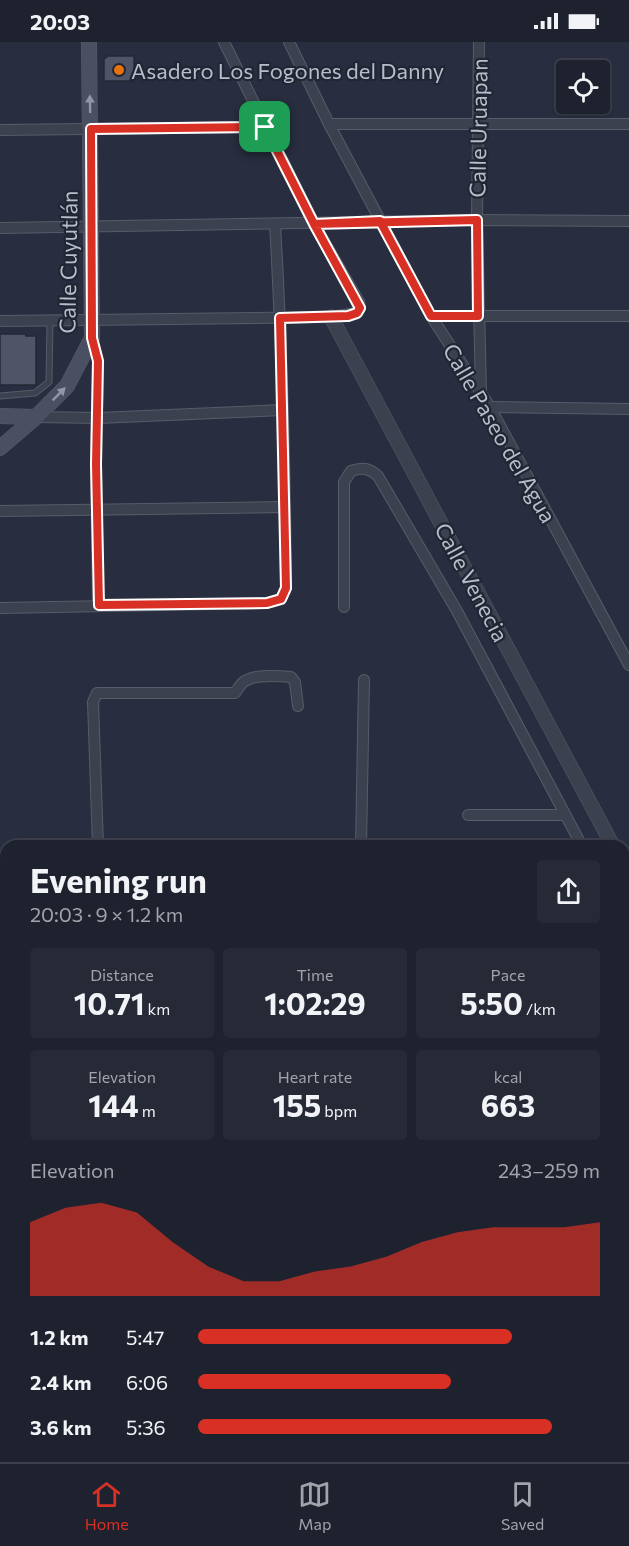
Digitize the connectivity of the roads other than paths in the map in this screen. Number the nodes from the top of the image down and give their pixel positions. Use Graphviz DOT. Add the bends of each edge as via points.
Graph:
graph roads {
  1 [pos="89,42"];
  2 [pos="224,42"];
  3 [pos="289,42"];
  4 [pos="479,42"];
  5 [pos="329,124"];
  6 [pos="629,124"];
  7 [pos="478,125"];
  8 [pos="265,127"];
  9 [pos="91,129"];
  10 [pos="0,130"];
  11 [pos="477,220"];
  12 [pos="380,221"];
  13 [pos="629,221"];
  14 [pos="275,224"];
  15 [pos="314,224"];
  16 [pos="92,225"];
  17 [pos="0,228"];
  18 [pos="431,316"];
  19 [pos="478,316"];
  20 [pos="629,316"];
  21 [pos="331,317"];
  22 [pos="280,318"];
  23 [pos="93,320"];
  24 [pos="0,321"];
  25 [pos="50,321"];
  26 [pos="92,338"];
  27 [pos="481,394"];
  28 [pos="0,396"];
  29 [pos="490,407"];
  30 [pos="629,409"];
  31 [pos="283,410"];
  32 [pos="0,416"];
  33 [pos="36,417"];
  34 [pos="98,418"];
  35 [pos="0,448"];
  36 [pos="285,507"];
  37 [pos="97,510"];
  38 [pos="0,511"];
  39 [pos="99,605"];
  40 [pos="344,607"];
  41 [pos="0,608"];
  42 [pos="629,665"];
  43 [pos="364,680"];
  44 [pos="298,706"];
  45 [pos="468,815"];
  46 [pos="565,815"];
  47 [pos="98,840"];
  48 [pos="361,840"];
  49 [pos="579,840"];
  50 [pos="610,840"];
  9 -- 1 [label="main road, Calle Cuyutlán, one-way"];
  2 -- 8 [label="street"];
  3 -- 5 [label="street, Calle Paseo del Agua"];
  4 -- 7 [label="street, Calle Uruapan"];
  5 -- 7 [label="street"];
  5 -- 12 [label="street, Calle Paseo del Agua"];
  6 -- 7 [label="street"];
  7 -- 11 [label="street, Calle Uruapan"];
  8 -- 9 [label="street"];
  8 -- 15 [label="street"];
  9 -- 10 [label="street"];
  9 -- 16 [label="main road, Calle Cuyutlán"];
  11 -- 12 [label="street"];
  11 -- 13 [label="street"];
  11 -- 19 [label="street, Calle Uruapan"];
  12 -- 15 [label="street"];
  12 -- 18 [label="street, Calle Paseo del Agua"];
  14 -- 15 [label="street"];
  14 -- 16 [label="street"];
  14 -- 22 [label="street"];
  15 -- 21 [label="street" via="360,308 348,316"];
  16 -- 17 [label="street"];
  16 -- 23 [label="main road, Calle Cuyutlán"];
  18 -- 19 [label="street"];
  18 -- 27 [label="street, Calle Paseo del Agua"];
  19 -- 20 [label="street"];
  19 -- 27 [label="street, Calle Uruapan"];
  21 -- 22 [label="street"];
  21 -- 50 [label="street, Calle Venecia"];
  22 -- 23 [label="street"];
  22 -- 31 [label="street"];
  23 -- 25 [label="street"];
  23 -- 26 [label="main road, Calle Cuyutlán"];
  24 -- 25 [label="street"];
  25 -- 28 [label="lane" via="49,382 35,393"];
  33 -- 26 [label="main road, Calle Cuyutlán, one-way" via="67,386"];
  26 -- 34 [label="street" via="98,361"];
  27 -- 29 [label="street, Calle Paseo del Agua"];
  29 -- 30 [label="street"];
  29 -- 42 [label="street, Calle Paseo del Agua"];
  31 -- 34 [label="street"];
  31 -- 36 [label="street"];
  32 -- 33 [label="main road"];
  33 -- 34 [label="street"];
  33 -- 35 [label="main road, Calle Cuyutlán"];
  34 -- 37 [label="street"];
  36 -- 37 [label="street"];
  36 -- 39 [label="street" via="286,588 281,599 267,603"];
  37 -- 38 [label="street"];
  37 -- 39 [label="street"];
  39 -- 41 [label="street"];
  40 -- 46 [label="street" via="344,482 351,471 360,468 378,476 458,611"];
  43 -- 48 [label="street"];
  44 -- 47 [label="street" via="295,682 285,676 251,678 236,693 97,693 93,702"];
  45 -- 46 [label="street"];
  46 -- 49 [label="street"];
}
